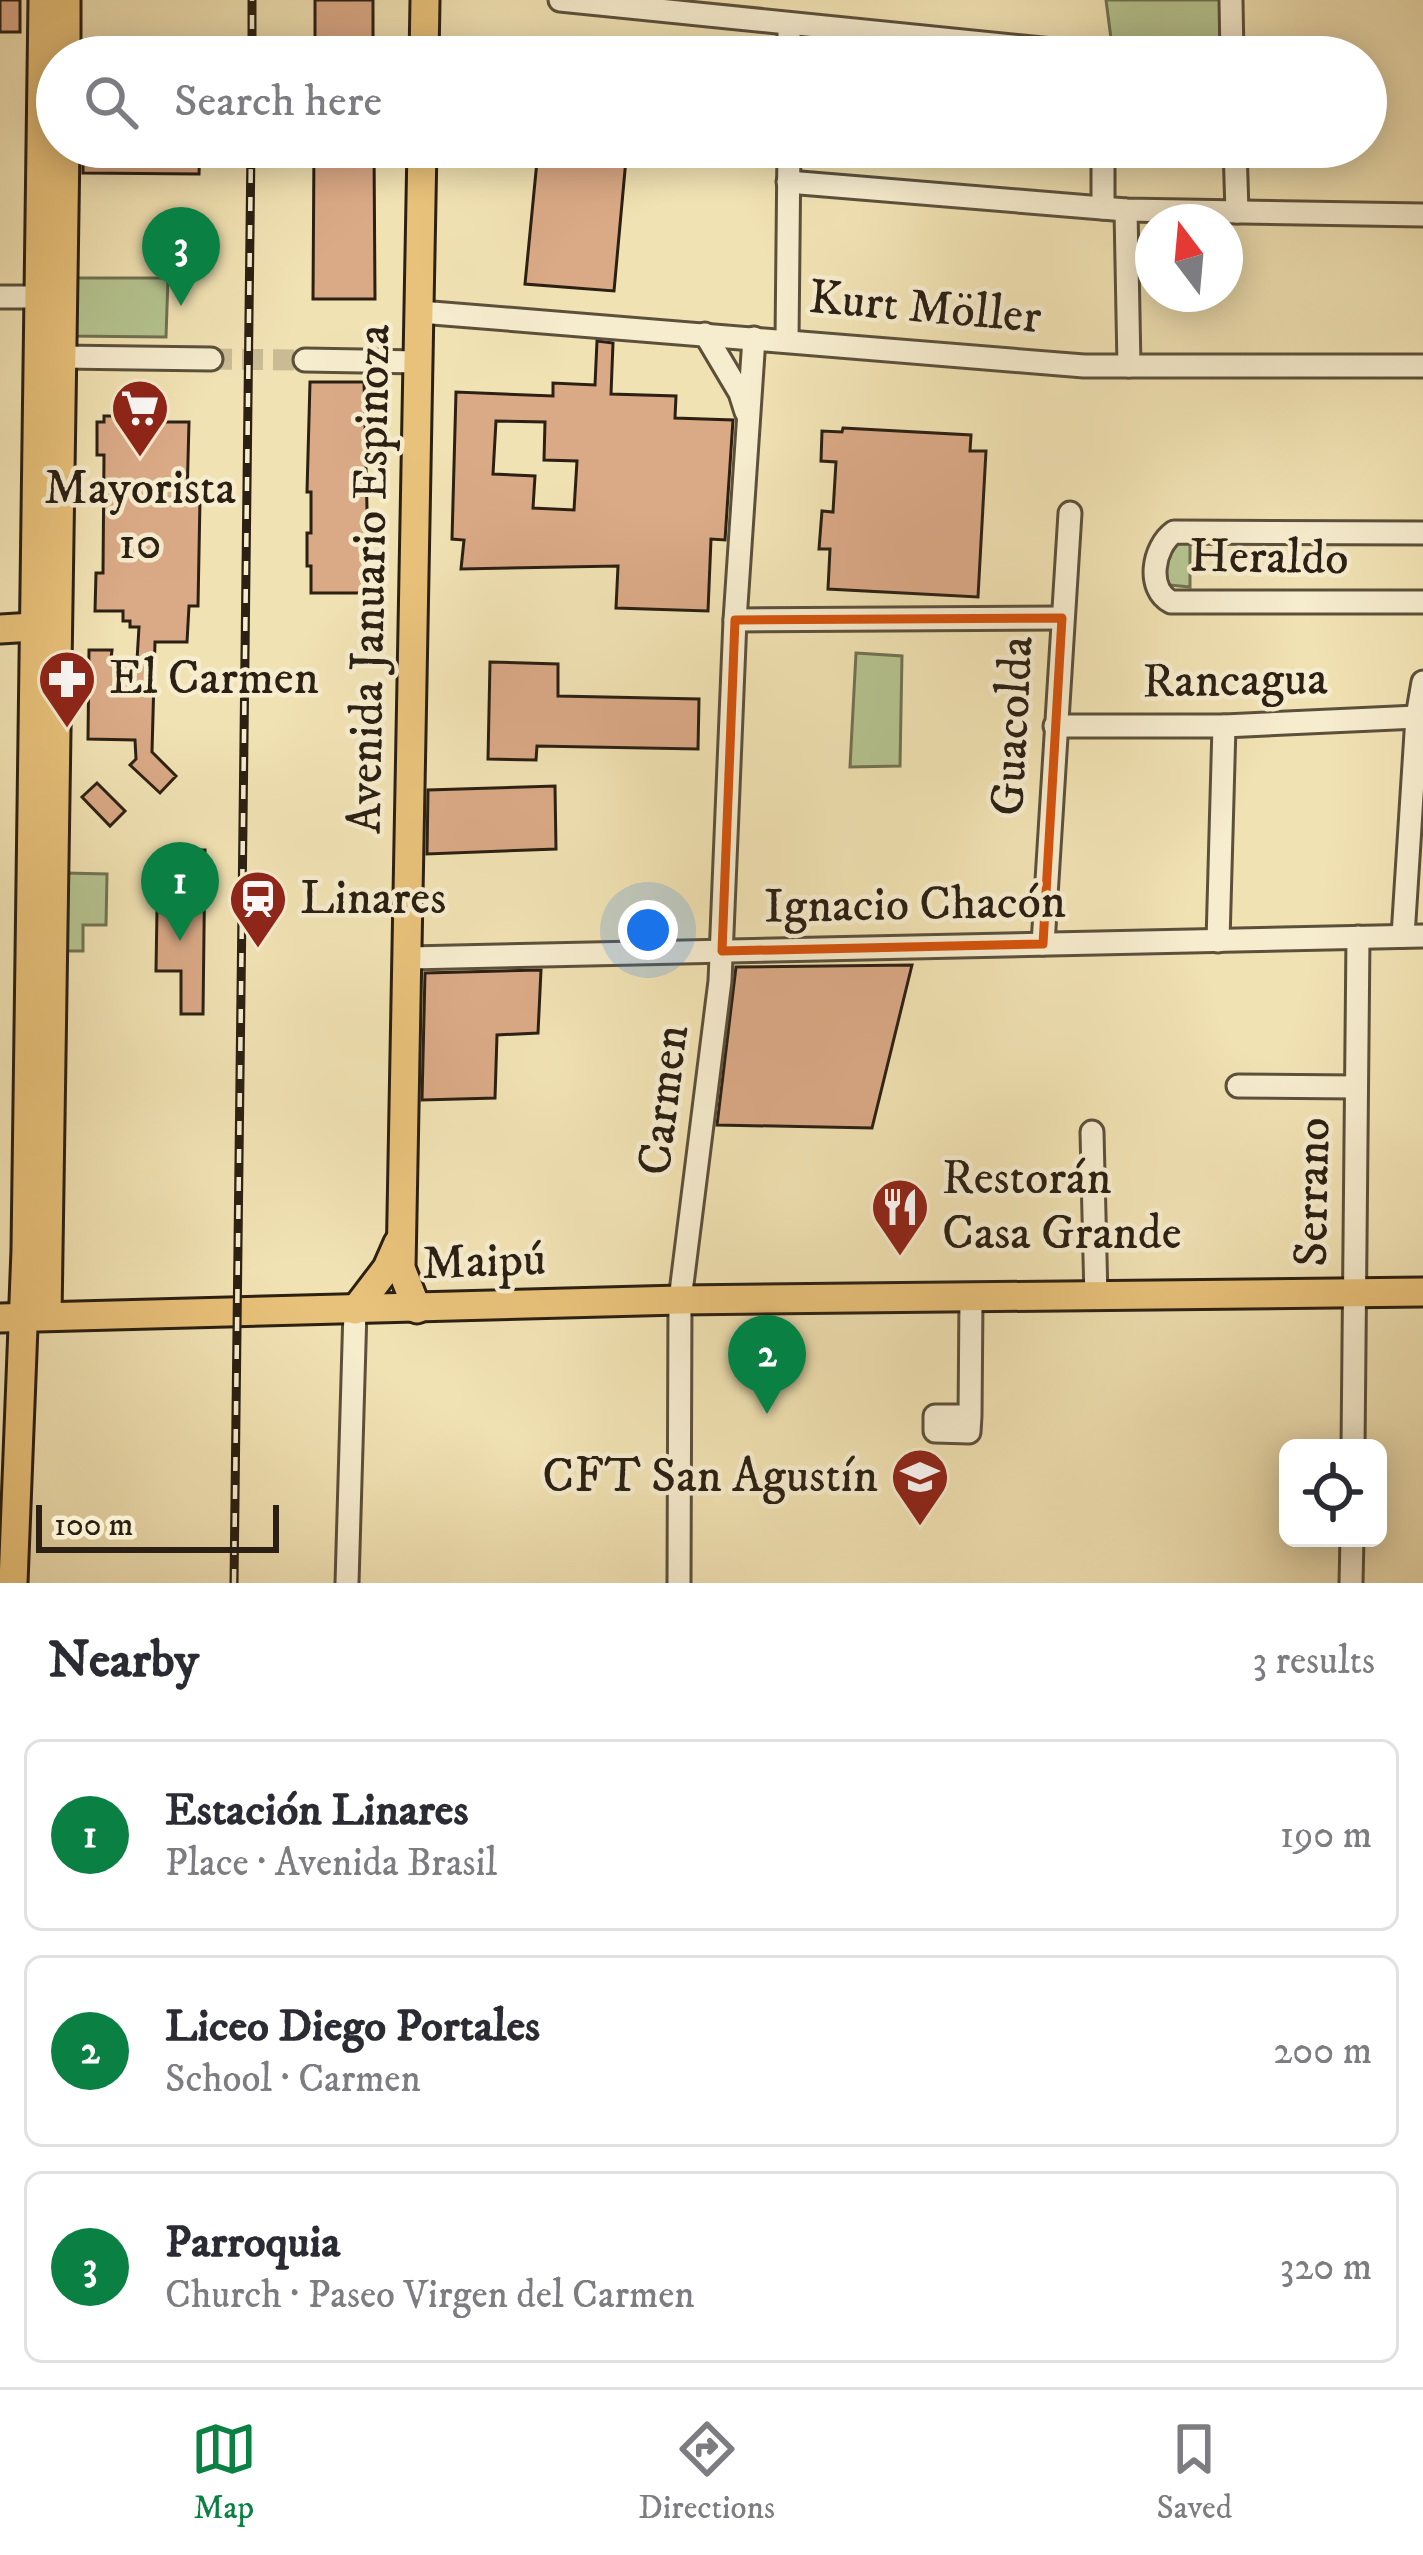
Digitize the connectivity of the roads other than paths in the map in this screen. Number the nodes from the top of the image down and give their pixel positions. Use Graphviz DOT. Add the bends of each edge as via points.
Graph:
graph roads {
  1 [pos="43,0"];
  2 [pos="66,0"];
  3 [pos="425,0"];
  4 [pos="560,0"];
  5 [pos="1231,0"];
  6 [pos="789,24"];
  7 [pos="44,36"];
  8 [pos="66,36"];
  9 [pos="424,36"];
  10 [pos="789,36"];
  11 [pos="909,36"];
  12 [pos="1232,36"];
  13 [pos="48,168"];
  14 [pos="62,168"];
  15 [pos="422,168"];
  16 [pos="788,168"];
  17 [pos="1107,168"];
  18 [pos="1236,168"];
  19 [pos="788,182"];
  20 [pos="1237,204"];
  21 [pos="1115,209"];
  22 [pos="1135,209"];
  23 [pos="1243,212"];
  24 [pos="1423,215"];
  25 [pos="0,297"];
  26 [pos="51,297"];
  27 [pos="420,312"];
  28 [pos="705,334"];
  29 [pos="754,338"];
  30 [pos="788,341"];
  31 [pos="62,356"];
  32 [pos="211,359"];
  33 [pos="305,360"];
  34 [pos="418,362"];
  35 [pos="1423,366"];
  36 [pos="1129,367"];
  37 [pos="748,419"];
  38 [pos="1070,513"];
  39 [pos="1423,533"];
  40 [pos="1423,602"];
  41 [pos="1061,618"];
  42 [pos="735,620"];
  43 [pos="34,627"];
  44 [pos="0,629"];
  45 [pos="58,653"];
  46 [pos="1423,682"];
  47 [pos="1417,717"];
  48 [pos="1055,726"];
  49 [pos="1224,726"];
  50 [pos="1413,936"];
  51 [pos="1358,937"];
  52 [pos="1218,941"];
  53 [pos="1043,944"];
  54 [pos="722,951"];
  55 [pos="409,958"];
  56 [pos="42,976"];
  57 [pos="0,977"];
  58 [pos="1238,1086"];
  59 [pos="1356,1088"];
  60 [pos="1091,1132"];
  61 [pos="402,1228"];
  62 [pos="1423,1292"];
  63 [pos="1354,1293"];
  64 [pos="1096,1298"];
  65 [pos="680,1300"];
  66 [pos="971,1300"];
  67 [pos="417,1309"];
  68 [pos="355,1310"];
  69 [pos="24,1318"];
  70 [pos="970,1416"];
  71 [pos="1353,1439"];
  72 [pos="1352,1547"];
  73 [pos="14,1583"];
  74 [pos="347,1583"];
  75 [pos="679,1583"];
  76 [pos="1351,1583"];
  1 -- 7 [label="main road"];
  2 -- 8 [label="main road"];
  3 -- 9 [label="main road"];
  4 -- 6 [label="street"];
  5 -- 12 [label="street"];
  6 -- 10 [label="street"];
  6 -- 11 [label="street"];
  13 -- 26 [label="main road"];
  14 -- 26 [label="main road"];
  15 -- 27 [label="main road, Avenida Januario Espinoza"];
  16 -- 19 [label="street"];
  17 -- 21 [label="street"];
  18 -- 20 [label="street"];
  19 -- 21 [label="street"];
  19 -- 30 [label="street"];
  21 -- 22 [label="street"];
  21 -- 36 [label="street"];
  23 -- 24 [label="street"];
  25 -- 26 [label="street"];
  26 -- 31 [label="main road"];
  26 -- 43 [label="main road"];
  27 -- 28 [label="street, Kurt Möller"];
  27 -- 34 [label="main road, Avenida Januario Espinoza"];
  28 -- 29 [label="street, Kurt Möller"];
  28 -- 37 [label="street"];
  29 -- 30 [label="street, Kurt Möller"];
  29 -- 37 [label="street, Carmen"];
  30 -- 36 [label="street, Kurt Möller"];
  31 -- 32 [label="street"];
  31 -- 45 [label="main road"];
  33 -- 34 [label="street"];
  34 -- 55 [label="main road, Avenida Januario Espinoza"];
  35 -- 36 [label="street, Kurt Möller"];
  37 -- 42 [label="street, Carmen"];
  38 -- 41 [label="street, Guacolda"];
  39 -- 40 [label="street, Heraldo" via="1174,532 1157,550 1156,586 1172,602"];
  41 -- 42 [label="street"];
  41 -- 48 [label="street, Guacolda"];
  42 -- 54 [label="street, Carmen"];
  43 -- 44 [label="main road"];
  43 -- 45 [label="main road"];
  43 -- 56 [label="main road"];
  45 -- 56 [label="main road"];
  46 -- 47 [label="street"];
  47 -- 49 [label="street, Rancagua"];
  47 -- 50 [label="street"];
  48 -- 49 [label="street, Rancagua"];
  48 -- 53 [label="street, Guacolda"];
  49 -- 52 [label="street"];
  50 -- 51 [label="street, Ignacio Chacón"];
  51 -- 52 [label="street, Ignacio Chacón"];
  51 -- 59 [label="street, Serrano"];
  52 -- 53 [label="street, Ignacio Chacón"];
  53 -- 54 [label="street, Ignacio Chacón"];
  54 -- 55 [label="street, Ignacio Chacón"];
  54 -- 65 [label="street, Carmen"];
  55 -- 61 [label="main road, Avenida Januario Espinoza"];
  56 -- 57 [label="main road"];
  56 -- 69 [label="main road"];
  58 -- 59 [label="street"];
  59 -- 63 [label="street, Serrano"];
  60 -- 64 [label="street"];
  61 -- 67 [label="main road, Avenida Januario Espinoza" via="402,1276"];
  61 -- 68 [label="main road, Avenida Januario Espinoza" via="387,1268"];
  62 -- 63 [label="main road, Maipú"];
  63 -- 64 [label="main road, Maipú"];
  63 -- 71 [label="street, Serrano"];
  64 -- 66 [label="main road, Maipú"];
  65 -- 66 [label="main road, Maipú"];
  65 -- 67 [label="main road, Maipú"];
  65 -- 75 [label="street, Carmen"];
  66 -- 70 [label="street"];
  67 -- 68 [label="main road, Maipú"];
  68 -- 69 [label="main road, Maipú"];
  68 -- 74 [label="street"];
  69 -- 73 [label="main road"];
  72 -- 76 [label="street"];
}
